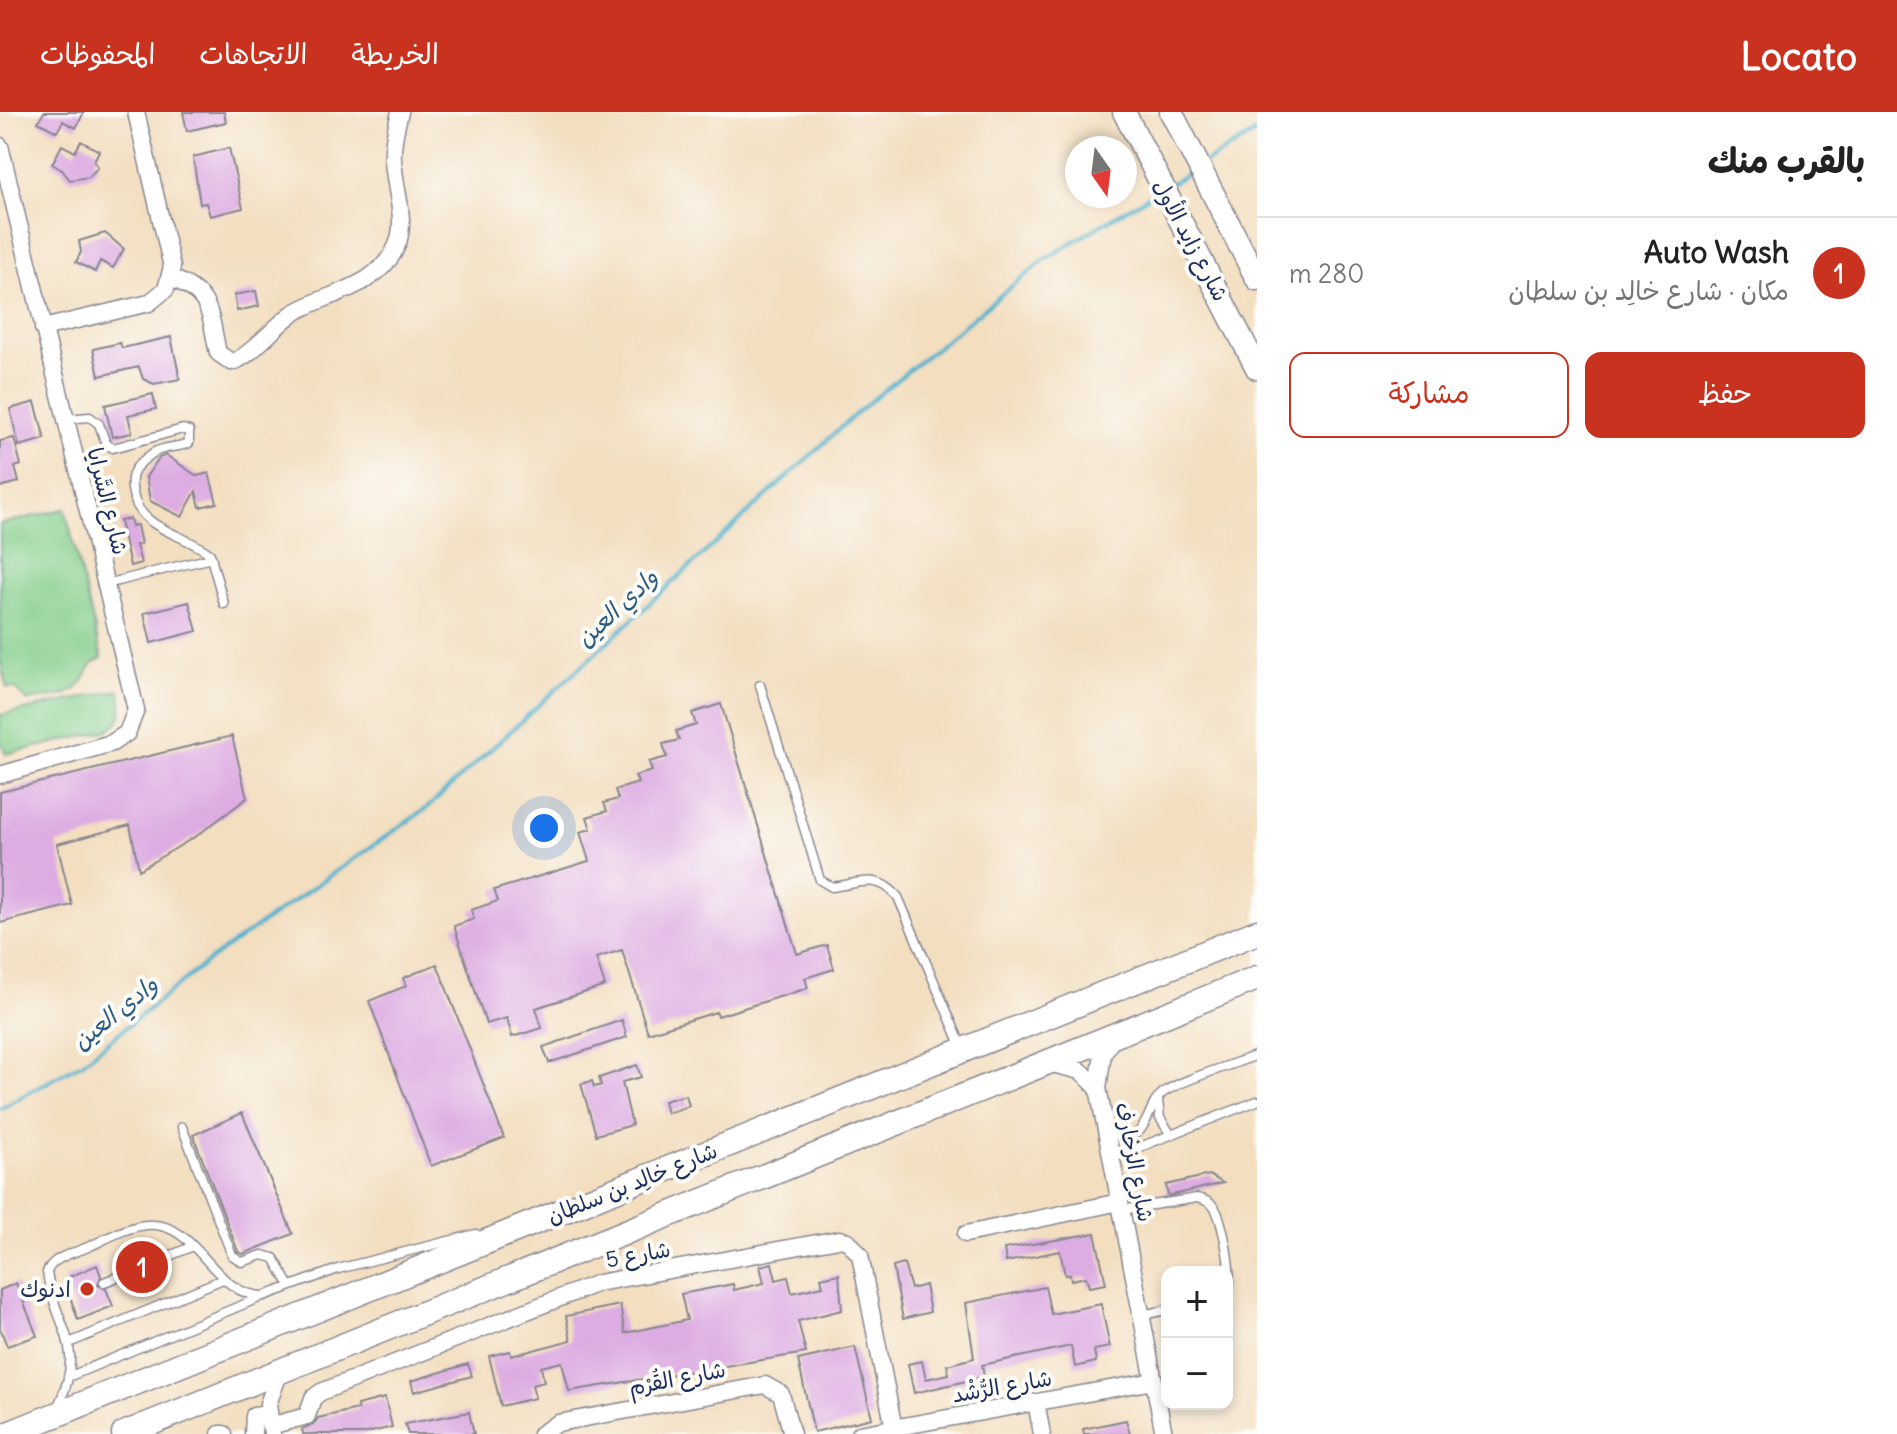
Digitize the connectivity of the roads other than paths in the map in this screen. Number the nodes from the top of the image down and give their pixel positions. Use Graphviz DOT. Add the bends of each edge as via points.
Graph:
graph roads {
  1 [pos="136,112"];
  2 [pos="400,112"];
  3 [pos="1124,112"];
  4 [pos="1171,112"];
  5 [pos="0,146"];
  6 [pos="171,278"];
  7 [pos="1257,279"];
  8 [pos="43,328"];
  9 [pos="1257,368"];
  10 [pos="65,419"];
  11 [pos="212,558"];
  12 [pos="106,584"];
  13 [pos="224,604"];
  14 [pos="760,685"];
  15 [pos="0,775"];
  16 [pos="1257,932"];
  17 [pos="1255,978"];
  18 [pos="1116,1034"];
  19 [pos="964,1051"];
  20 [pos="1257,1055"];
  21 [pos="1045,1063"];
  22 [pos="1098,1088"];
  23 [pos="1158,1099"];
  24 [pos="1257,1101"];
  25 [pos="1104,1119"];
  26 [pos="182,1127"];
  27 [pos="1171,1135"];
  28 [pos="1112,1158"];
  29 [pos="1121,1206"];
  30 [pos="547,1216"];
  31 [pos="966,1234"];
  32 [pos="193,1246"];
  33 [pos="153,1263"];
  34 [pos="1229,1266"];
  35 [pos="131,1272"];
  36 [pos="223,1279"];
  37 [pos="104,1282"];
  38 [pos="290,1286"];
  39 [pos="264,1296"];
  40 [pos="1161,1311"];
  41 [pos="1141,1315"];
  42 [pos="69,1343"];
  43 [pos="280,1371"];
  44 [pos="68,1377"];
  45 [pos="1154,1381"];
  46 [pos="229,1391"];
  47 [pos="1036,1402"];
  48 [pos="53,1416"];
  49 [pos="270,1422"];
  50 [pos="895,1431"];
  51 [pos="8,1434"];
  52 [pos="124,1434"];
  53 [pos="253,1434"];
  54 [pos="541,1434"];
  55 [pos="792,1434"];
  56 [pos="859,1434"];
  57 [pos="1042,1434"];
  58 [pos="1164,1434"];
  1 -- 6 [label="street"];
  2 -- 6 [label="street" via="393,156 401,230 392,253 371,277 293,314 243,358 231,362 218,353 201,294"];
  3 -- 9 [label="main road, شارع زايد الأول"];
  4 -- 7 [label="main road, شارع زايد الأول"];
  5 -- 8 [label="street, شارع السَّرايا"];
  6 -- 8 [label="street" via="149,303"];
  8 -- 10 [label="street, شارع السَّرايا"];
  10 -- 11 [label="lane" via="90,417 113,448 189,431 189,443 153,453 132,472 130,481 140,514"];
  10 -- 12 [label="street, شارع السَّرايا"];
  11 -- 12 [label="lane"];
  11 -- 13 [label="lane"];
  12 -- 15 [label="street, شارع السَّرايا" via="136,703 132,726 112,743"];
  14 -- 19 [label="lane" via="820,880 832,887 877,881 898,897"];
  16 -- 19 [label="main road, شارع خالِد بن سلطان"];
  17 -- 18 [label="main road, شارع خالِد بن سلطان"];
  18 -- 21 [label="main road, شارع خالِد بن سلطان"];
  18 -- 22 [label="street, شارع الزخارف" via="1103,1053"];
  19 -- 30 [label="main road, شارع خالِد بن سلطان"];
  20 -- 23 [label="lane"];
  21 -- 22 [label="street, شارع الزخارف" via="1069,1066"];
  21 -- 43 [label="main road, شارع خالِد بن سلطان"];
  22 -- 25 [label="street, شارع الزخارف"];
  23 -- 25 [label="lane" via="1134,1135 1119,1136"];
  23 -- 27 [label="lane" via="1160,1118"];
  24 -- 27 [label="lane"];
  25 -- 28 [label="street, شارع الزخارف"];
  26 -- 38 [label="lane" via="232,1255 242,1262 262,1255 274,1258"];
  27 -- 28 [label="lane"];
  28 -- 29 [label="street, شارع الزخارف"];
  29 -- 31 [label="street"];
  29 -- 34 [label="lane" via="1197,1198 1213,1206"];
  29 -- 41 [label="street, شارع الزخارف"];
  30 -- 38 [label="lane"];
  30 -- 48 [label="main road, شارع خالِد بن سلطان"];
  32 -- 33 [label="lane"];
  32 -- 36 [label="lane"];
  32 -- 42 [label="lane" via="175,1230 150,1225 49,1265 48,1280"];
  35 -- 37 [label="lane"];
  36 -- 39 [label="lane" via="243,1293"];
  36 -- 42 [label="lane"];
  38 -- 39 [label="lane"];
  39 -- 44 [label="lane"];
  40 -- 41 [label="lane"];
  41 -- 45 [label="street, شارع الزخارف"];
  42 -- 44 [label="lane"];
  43 -- 46 [label="main road, شارع خالِد بن سلطان"];
  43 -- 49 [label="street" via="271,1390"];
  44 -- 48 [label="lane"];
  45 -- 47 [label="street, شارع الرُّشْد"];
  45 -- 58 [label="street, شارع الزخارف"];
  46 -- 49 [label="street" via="251,1396"];
  46 -- 52 [label="main road, شارع خالِد بن سلطان"];
  47 -- 50 [label="street, شارع الرُّشْد"];
  47 -- 57 [label="street"];
  48 -- 51 [label="main road, شارع خالِد بن سلطان"];
  49 -- 50 [label="street, شارع 5" via="307,1416 321,1392 571,1292 839,1239 860,1255"];
  49 -- 53 [label="street, شارع 5" via="261,1414 254,1416"];
  50 -- 56 [label="street, شارع الرُّشْد"];
  54 -- 55 [label="street, شارع القُرْم" via="558,1423 765,1385 781,1394"];
}
